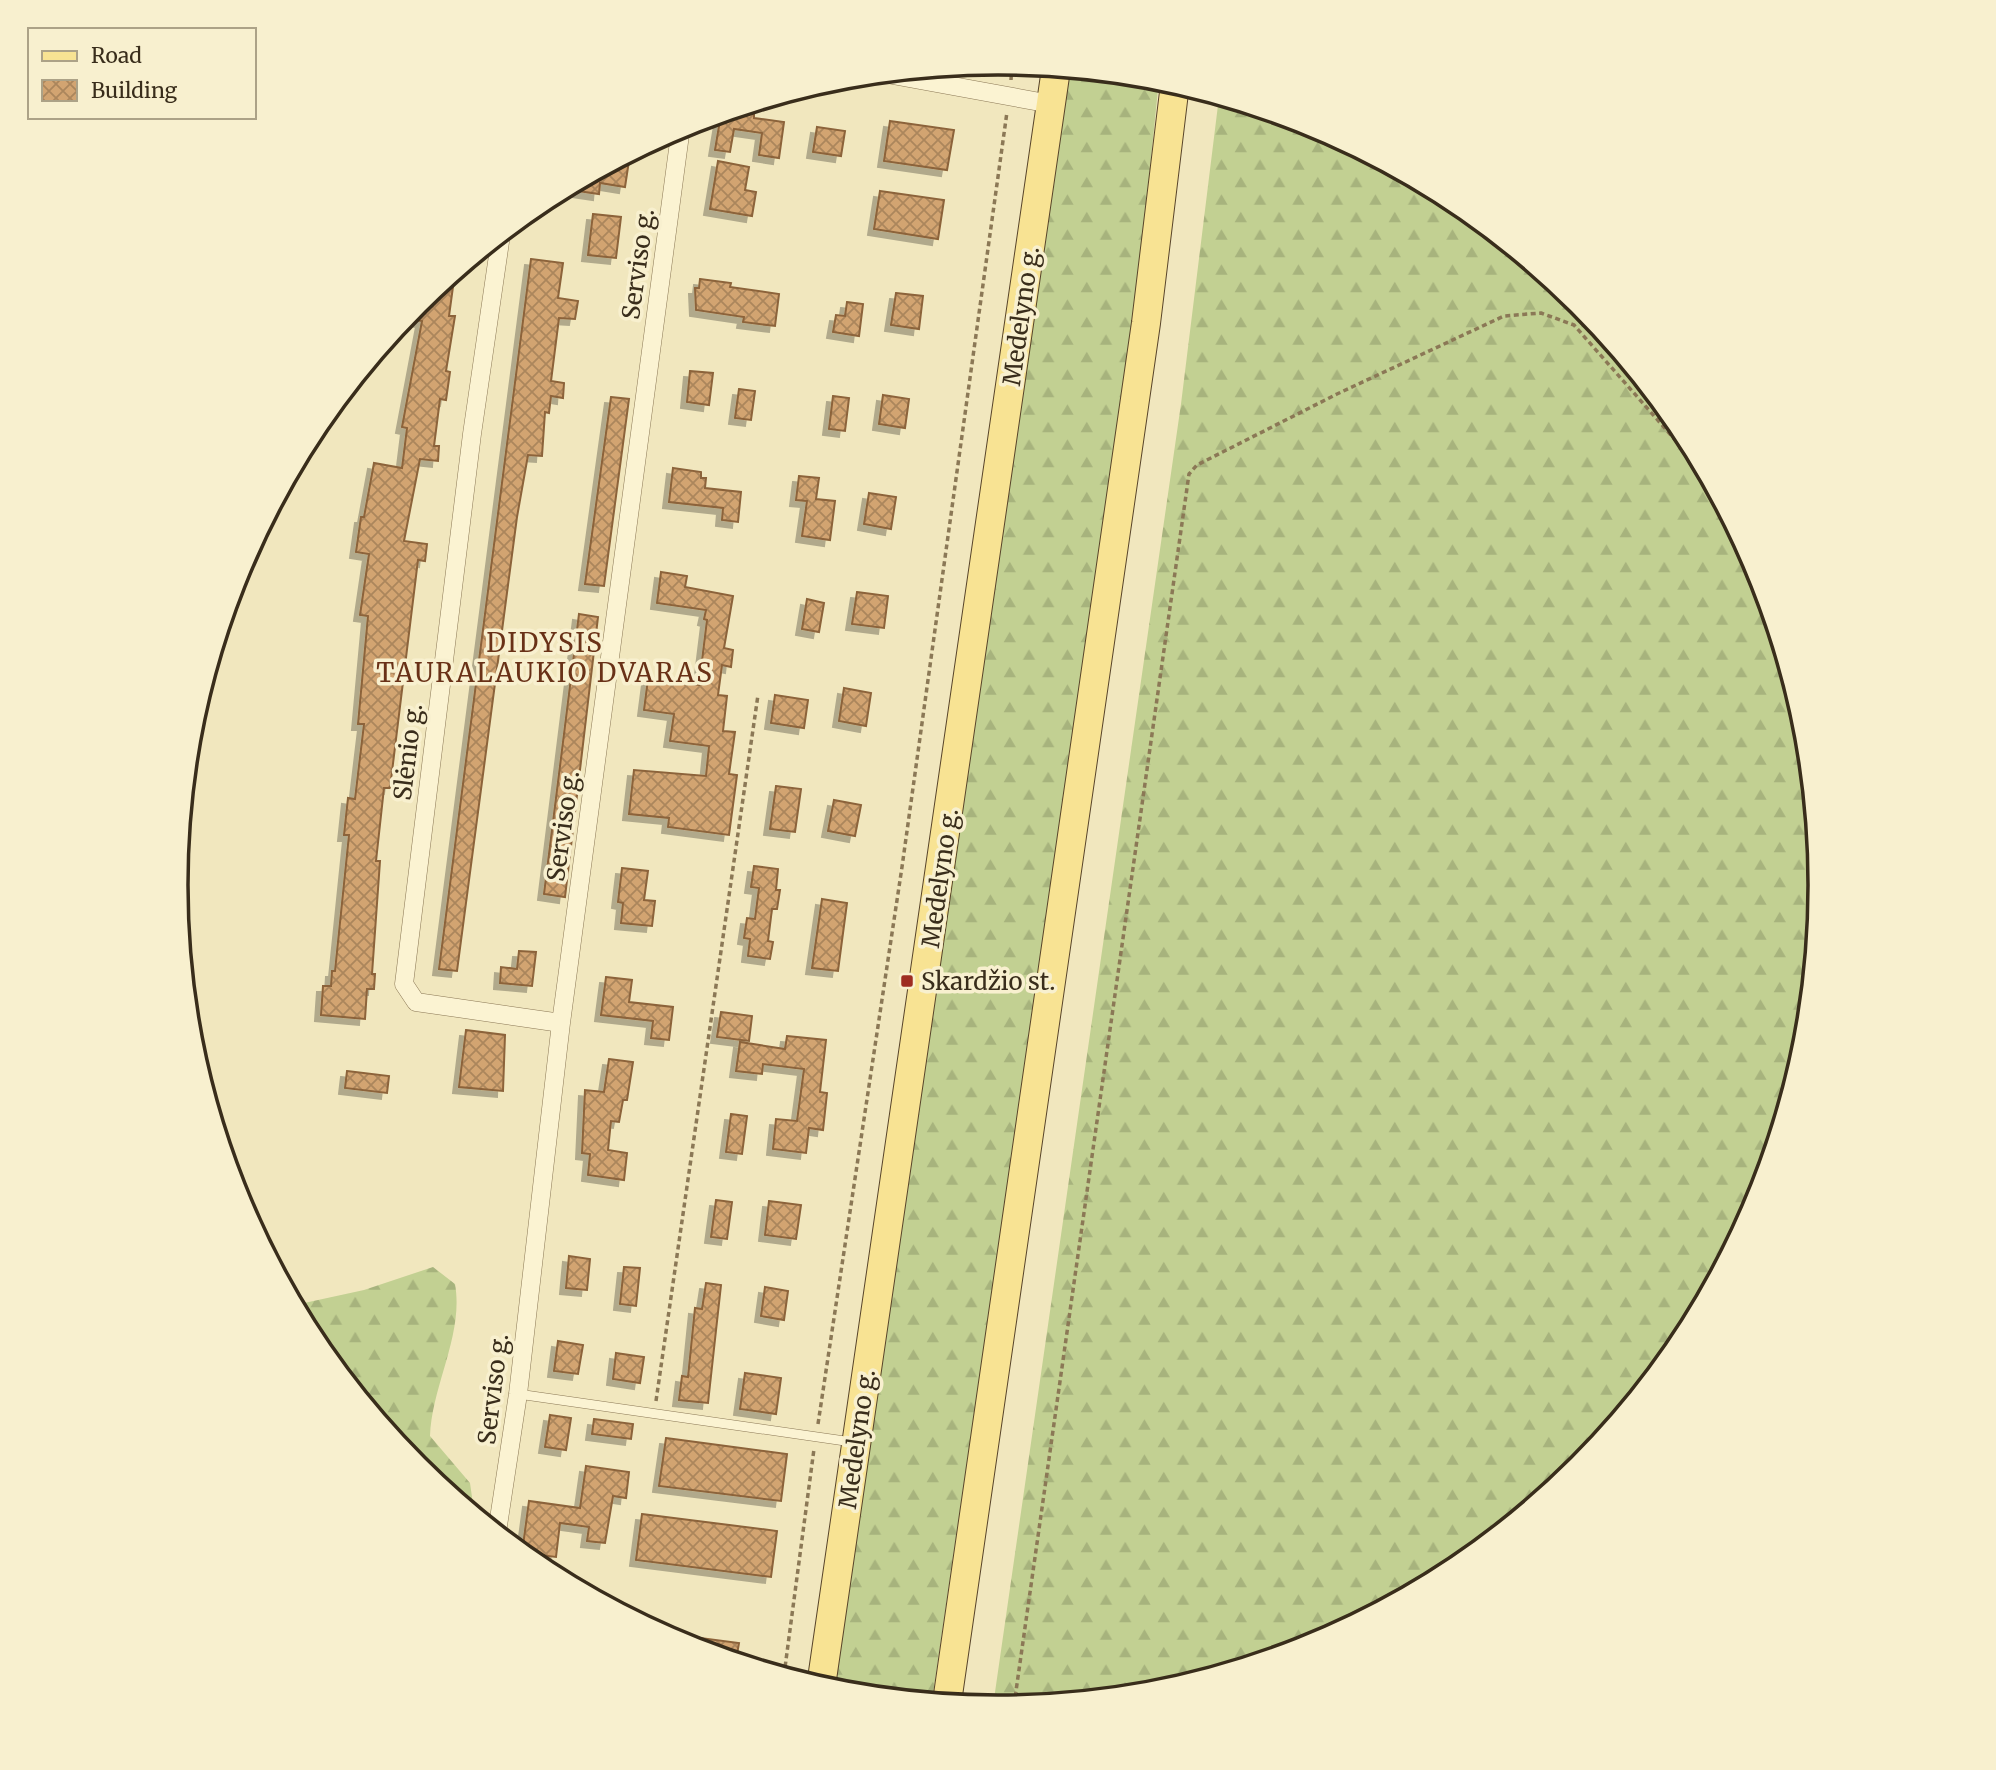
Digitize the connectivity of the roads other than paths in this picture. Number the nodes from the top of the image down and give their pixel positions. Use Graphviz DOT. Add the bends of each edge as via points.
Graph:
graph roads {
  1 [pos="1055,77"];
  2 [pos="916,80"];
  3 [pos="1174,95"];
  4 [pos="1051,104"];
  5 [pos="679,141"];
  6 [pos="499,248"];
  7 [pos="561,1023"];
  8 [pos="518,1394"];
  9 [pos="857,1443"];
  10 [pos="499,1522"];
  11 [pos="823,1675"];
  12 [pos="948,1693"];
  1 -- 4 [label="main road, Medelyno g."];
  2 -- 4 [label="street"];
  3 -- 12 [label="main road" via="1146,323"];
  4 -- 9 [label="main road, Medelyno g."];
  5 -- 7 [label="street, Serviso g."];
  6 -- 7 [label="street, Slėnio g." via="404,984 416,1002"];
  7 -- 8 [label="street, Serviso g."];
  8 -- 9 [label="lane"];
  8 -- 10 [label="street, Serviso g."];
  9 -- 11 [label="main road, Medelyno g."];
}
